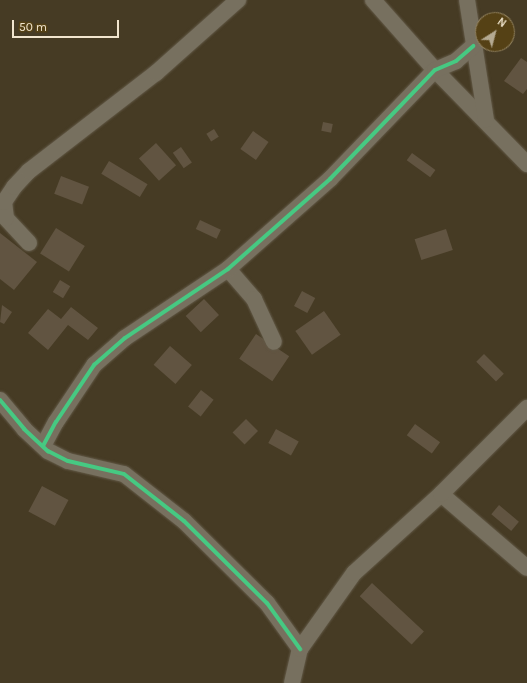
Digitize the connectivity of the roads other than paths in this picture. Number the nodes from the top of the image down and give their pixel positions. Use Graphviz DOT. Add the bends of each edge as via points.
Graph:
graph roads {
  1 [pos="238,0"];
  2 [pos="373,0"];
  3 [pos="470,3"];
  4 [pos="473,46"];
  5 [pos="435,70"];
  6 [pos="486,120"];
  7 [pos="527,164"];
  8 [pos="29,243"];
  9 [pos="228,269"];
  10 [pos="274,342"];
  11 [pos="0,400"];
  12 [pos="527,408"];
  13 [pos="43,446"];
  14 [pos="441,494"];
  15 [pos="527,568"];
  16 [pos="300,649"];
  17 [pos="292,683"];
  1 -- 8 [label="street" via="156,73 29,171 14,187 4,202 6,218"];
  2 -- 5 [label="street"];
  3 -- 4 [label="street"];
  4 -- 5 [label="street" via="456,61"];
  4 -- 6 [label="street"];
  5 -- 6 [label="street"];
  5 -- 9 [label="street" via="330,179"];
  6 -- 7 [label="street"];
  9 -- 10 [label="street" via="254,299"];
  9 -- 13 [label="street" via="130,334 94,365"];
  11 -- 13 [label="street" via="24,429"];
  12 -- 14 [label="street"];
  13 -- 16 [label="street" via="68,461 124,474 144,488 184,521 225,564 253,588"];
  14 -- 15 [label="street"];
  14 -- 16 [label="street" via="354,573"];
  16 -- 17 [label="street"];
}
